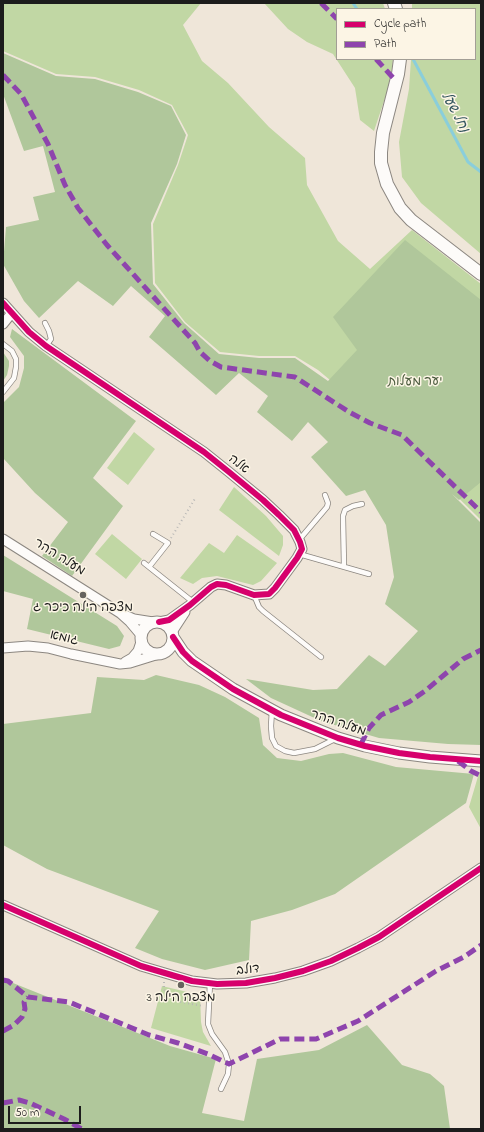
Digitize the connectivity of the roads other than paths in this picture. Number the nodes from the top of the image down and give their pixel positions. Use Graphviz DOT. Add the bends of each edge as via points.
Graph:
graph roads {
  1 [pos="400,60"];
  2 [pos="481,274"];
  3 [pos="3,303"];
  4 [pos="12,314"];
  5 [pos="45,323"];
  6 [pos="3,324"];
  7 [pos="3,344"];
  8 [pos="46,346"];
  9 [pos="3,392"];
  10 [pos="326,495"];
  11 [pos="362,504"];
  12 [pos="153,534"];
  13 [pos="3,539"];
  14 [pos="299,540"];
  15 [pos="299,554"];
  16 [pos="144,563"];
  17 [pos="149,567"];
  18 [pos="344,567"];
  19 [pos="369,574"];
  20 [pos="254,595"];
  21 [pos="192,604"];
  22 [pos="120,613"];
  23 [pos="156,622"];
  24 [pos="172,634"];
  25 [pos="141,639"];
  26 [pos="3,648"];
  27 [pos="162,653"];
  28 [pos="321,657"];
  29 [pos="120,664"];
  30 [pos="201,667"];
  31 [pos="272,710"];
  32 [pos="338,738"];
  33 [pos="481,761"];
  34 [pos="481,868"];
  35 [pos="3,904"];
  36 [pos="210,983"];
  37 [pos="221,1089"];
  1 -- 2 [label="main road" via="381,152 381,163 387,184 400,208 411,220"];
  3 -- 4 [label="street, אלה"];
  4 -- 6 [label="street"];
  4 -- 8 [label="street, אלה"];
  5 -- 8 [label="lane" via="51,339"];
  7 -- 9 [label="lane" via="12,351 16,367 14,378"];
  8 -- 14 [label="street, אלה" via="204,452 263,500 294,530"];
  10 -- 14 [label="lane" via="327,508"];
  11 -- 18 [label="lane" via="345,510 343,516"];
  12 -- 17 [label="lane" via="168,543"];
  13 -- 22 [label="street, מעלה ההר"];
  14 -- 15 [label="street" via="302,549"];
  15 -- 18 [label="lane"];
  15 -- 20 [label="street" via="270,594"];
  16 -- 17 [label="lane"];
  17 -- 21 [label="lane"];
  18 -- 19 [label="lane"];
  20 -- 21 [label="street" via="217,584"];
  20 -- 28 [label="lane" via="263,611"];
  21 -- 23 [label="street" via="169,620"];
  21 -- 24 [label="street"];
  22 -- 23 [label="street, מעלה ההר" via="134,619"];
  22 -- 25 [label="street, מעלה ההר" via="130,622"];
  23 -- 24 [label="street" via="164,624"];
  23 -- 25 [label="street" via="146,626"];
  24 -- 27 [label="street" via="169,649"];
  24 -- 30 [label="street, מעלה ההר" via="184,652"];
  25 -- 27 [label="street" via="148,651"];
  25 -- 29 [label="street" via="138,651 132,658"];
  26 -- 29 [label="street, גומא" via="48,648"];
  27 -- 29 [label="street"];
  27 -- 30 [label="street, מעלה ההר" via="184,658"];
  30 -- 31 [label="street, מעלה ההר" via="233,689"];
  31 -- 32 [label="street, מעלה ההר"];
  31 -- 32 [label="lane" via="272,738 276,746 285,751 294,753 316,749"];
  32 -- 33 [label="street, מעלה ההר" via="399,753"];
  34 -- 36 [label="street, דולב" via="379,937 331,962 275,978 246,983"];
  35 -- 36 [label="street, דולב" via="141,966 192,981"];
  36 -- 37 [label="lane" via="208,1024 225,1052 229,1064 228,1074"];
}
